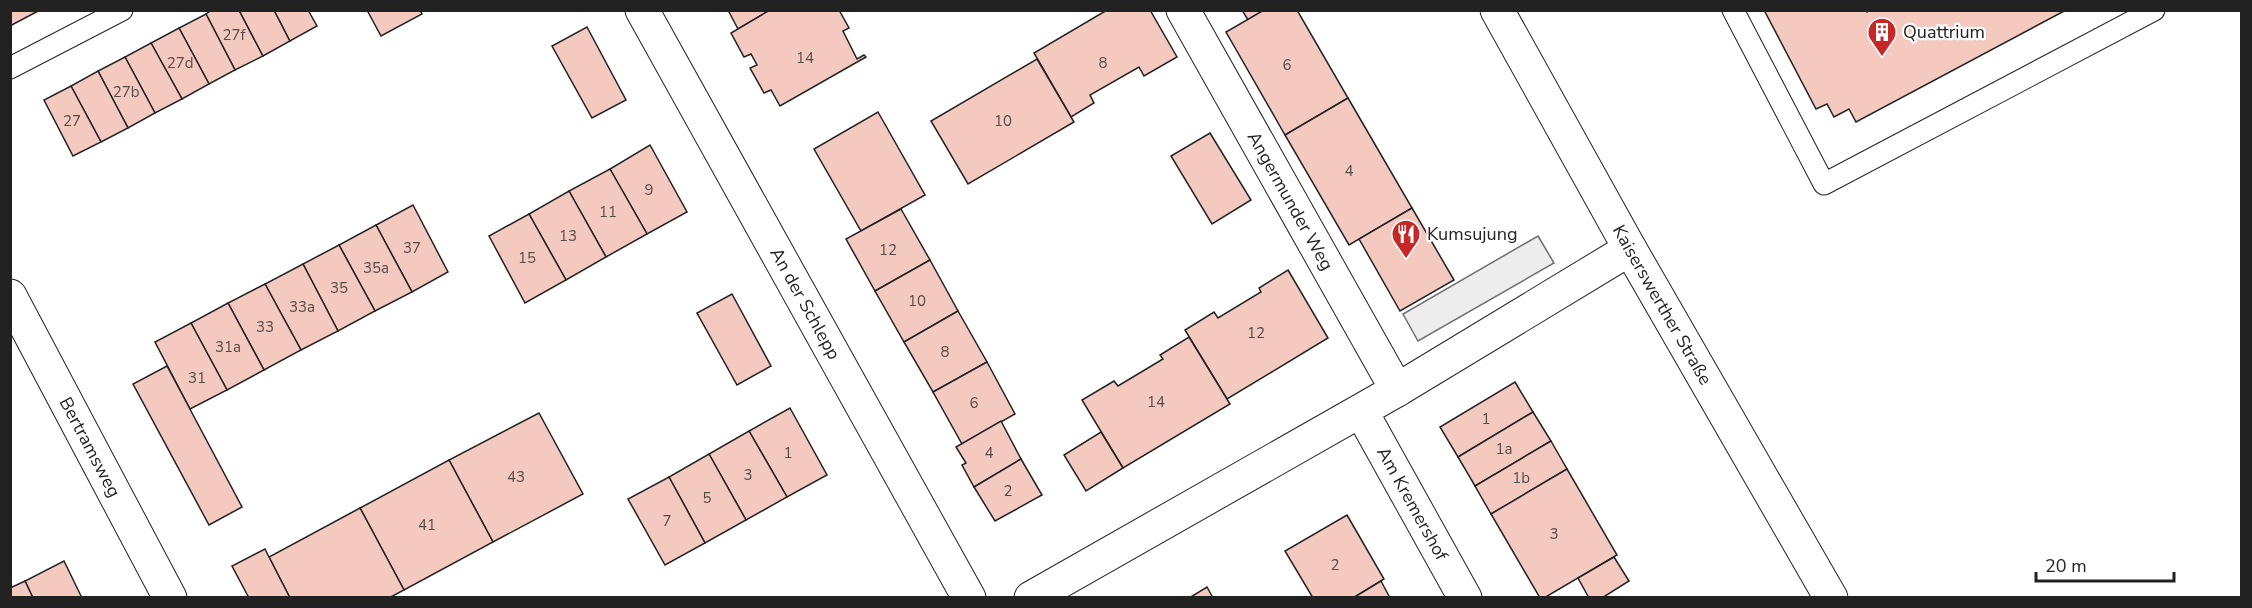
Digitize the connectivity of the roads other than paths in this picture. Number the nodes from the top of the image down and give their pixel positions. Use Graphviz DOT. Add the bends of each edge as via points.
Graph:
graph roads {
  1 [pos="122,10"];
  2 [pos="642,10"];
  3 [pos="1184,10"];
  4 [pos="1497,10"];
  5 [pos="1733,10"];
  6 [pos="2154,10"];
  7 [pos="10,68"];
  8 [pos="1630,249"];
  9 [pos="10,296"];
  10 [pos="1397,390"];
  11 [pos="1361,411"];
  12 [pos="170,597"];
  13 [pos="969,597"];
  14 [pos="1031,597"];
  15 [pos="1466,597"];
  16 [pos="1831,597"];
  1 -- 7 [label="lane"];
  2 -- 13 [label="street, An der Schlepp"];
  3 -- 10 [label="street, Angermunder Weg"];
  4 -- 8 [label="street, Kaiserswerther Straße"];
  5 -- 6 [label="lane" via="1824,184"];
  8 -- 10 [label="street"];
  8 -- 16 [label="street, Kaiserswerther Straße"];
  9 -- 12 [label="street, Bertramsweg"];
  10 -- 11 [label="street"];
  11 -- 14 [label="street"];
  11 -- 15 [label="street, Am Kremershof"];
}
